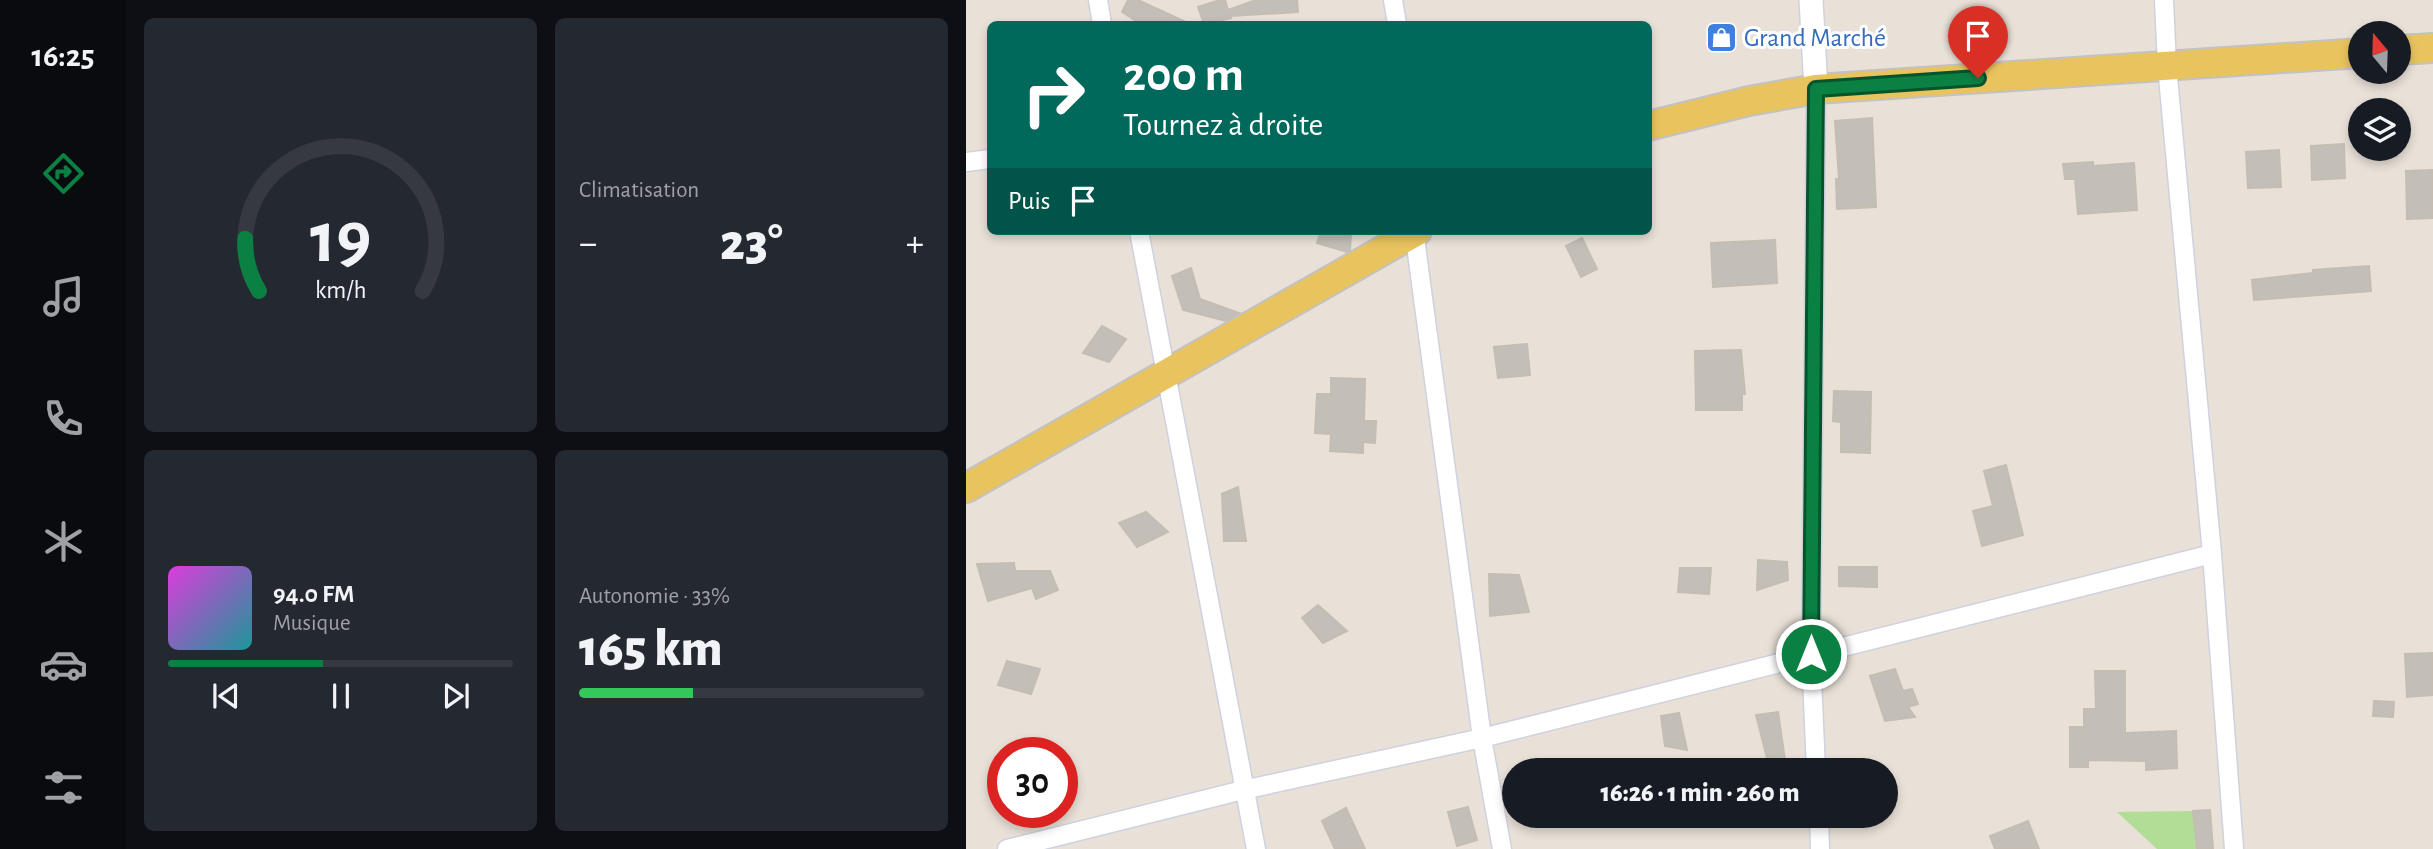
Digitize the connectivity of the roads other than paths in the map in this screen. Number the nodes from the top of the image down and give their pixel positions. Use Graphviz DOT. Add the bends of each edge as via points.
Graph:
graph roads {
  1 [pos="1098,0"];
  2 [pos="1393,0"];
  3 [pos="1811,0"];
  4 [pos="2164,0"];
  5 [pos="1102,21"];
  6 [pos="1396,21"];
  7 [pos="2433,48"];
  8 [pos="2412,49"];
  9 [pos="2348,54"];
  10 [pos="2166,66"];
  11 [pos="1816,89"];
  12 [pos="1652,124"];
  13 [pos="987,159"];
  14 [pos="966,162"];
  15 [pos="1140,235"];
  16 [pos="1408,235"];
  17 [pos="1416,235"];
  18 [pos="1165,377"];
  19 [pos="966,488"];
  20 [pos="2212,554"];
  21 [pos="1811,654"];
  22 [pos="1482,738"];
  23 [pos="1815,758"];
  24 [pos="1243,790"];
  25 [pos="1819,828"];
  26 [pos="1007,849"];
  27 [pos="1256,849"];
  28 [pos="1502,849"];
  29 [pos="1820,849"];
  30 [pos="2234,849"];
  1 -- 5 [label="street"];
  2 -- 6 [label="street"];
  3 -- 11 [label="street"];
  4 -- 10 [label="street"];
  7 -- 8 [label="main road"];
  9 -- 10 [label="main road"];
  10 -- 11 [label="main road"];
  10 -- 20 [label="street"];
  11 -- 12 [label="main road"];
  11 -- 21 [label="street"];
  13 -- 14 [label="street"];
  15 -- 18 [label="street"];
  16 -- 18 [label="main road"];
  17 -- 22 [label="street"];
  18 -- 19 [label="main road"];
  18 -- 24 [label="street"];
  20 -- 21 [label="street"];
  20 -- 30 [label="street"];
  21 -- 22 [label="street"];
  21 -- 23 [label="street"];
  22 -- 24 [label="street"];
  22 -- 28 [label="street"];
  24 -- 26 [label="street"];
  24 -- 27 [label="street"];
  25 -- 29 [label="street"];
}
